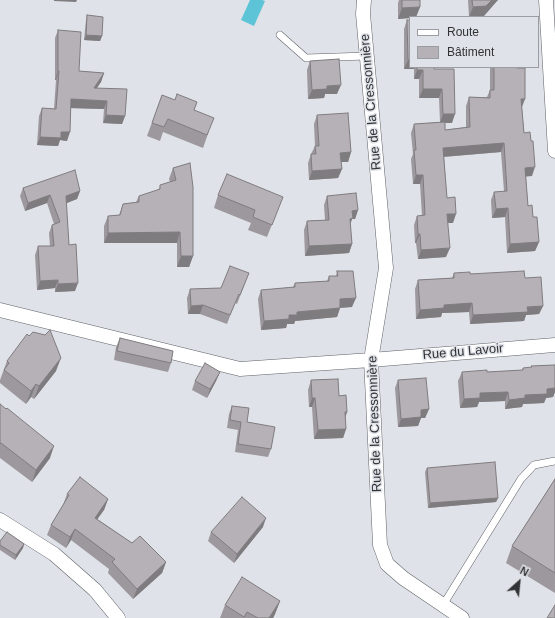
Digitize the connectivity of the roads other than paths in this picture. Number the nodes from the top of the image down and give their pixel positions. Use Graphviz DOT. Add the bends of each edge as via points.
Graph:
graph roads {
  1 [pos="364,0"];
  2 [pos="546,0"];
  3 [pos="280,35"];
  4 [pos="366,56"];
  5 [pos="555,151"];
  6 [pos="0,310"];
  7 [pos="555,345"];
  8 [pos="371,360"];
  9 [pos="555,461"];
  10 [pos="0,520"];
  11 [pos="443,605"];
  12 [pos="118,618"];
  13 [pos="462,618"];
  1 -- 4 [label="street, Rue de la Cressonnière"];
  2 -- 5 [label="street"];
  3 -- 4 [label="lane" via="306,58"];
  4 -- 8 [label="street, Rue de la Cressonnière" via="386,268"];
  6 -- 8 [label="street, Rue du Lavoir" via="240,369"];
  7 -- 8 [label="street, Rue du Lavoir"];
  8 -- 11 [label="street, Rue de la Cressonnière" via="380,545 387,564"];
  9 -- 11 [label="lane" via="534,465 521,479"];
  10 -- 12 [label="street" via="54,554 95,590"];
  11 -- 13 [label="street, Rue de la Cressonnière"];
}
